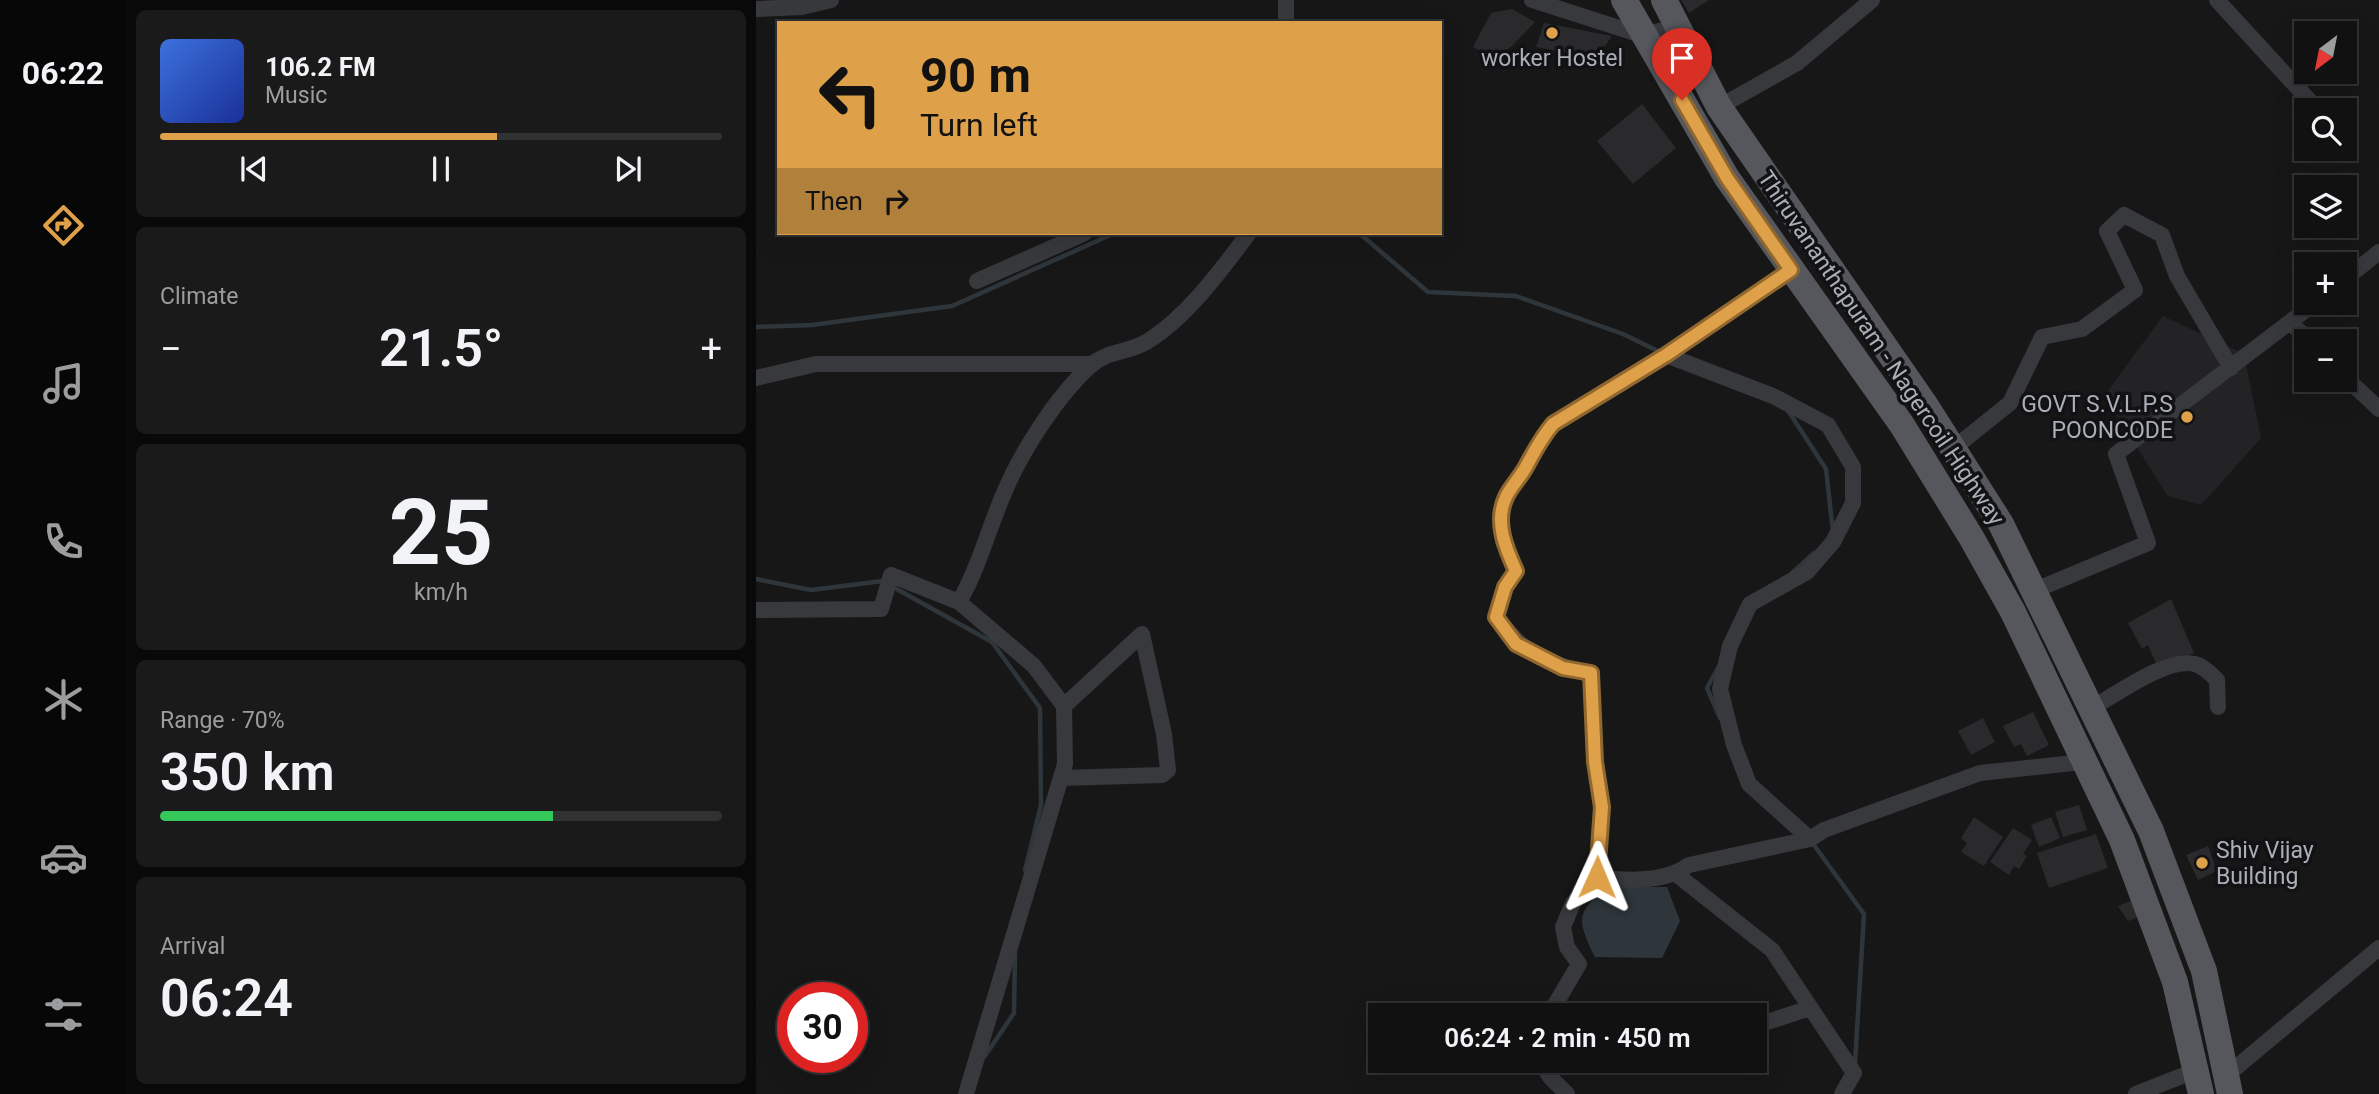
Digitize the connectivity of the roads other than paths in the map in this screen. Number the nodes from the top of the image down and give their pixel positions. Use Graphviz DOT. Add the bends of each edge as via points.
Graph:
graph roads {
  1 [pos="831,0"];
  2 [pos="1286,0"];
  3 [pos="1532,0"];
  4 [pos="1624,0"];
  5 [pos="1664,0"];
  6 [pos="1872,0"];
  7 [pos="2217,0"];
  8 [pos="756,9"];
  9 [pos="1286,21"];
  10 [pos="1676,27"];
  11 [pos="1641,35"];
  12 [pos="2307,98"];
  13 [pos="1719,107"];
  14 [pos="1080,235"];
  15 [pos="1247,235"];
  16 [pos="2379,252"];
  17 [pos="2357,269"];
  18 [pos="1791,270"];
  19 [pos="977,281"];
  20 [pos="2299,315"];
  21 [pos="2290,322"];
  22 [pos="2297,329"];
  23 [pos="1666,355"];
  24 [pos="1091,364"];
  25 [pos="2231,368"];
  26 [pos="756,378"];
  27 [pos="2357,388"];
  28 [pos="2379,409"];
  29 [pos="1954,448"];
  30 [pos="2033,590"];
  31 [pos="959,602"];
  32 [pos="756,610"];
  33 [pos="1064,706"];
  34 [pos="2093,707"];
  35 [pos="2218,707"];
  36 [pos="2084,762"];
  37 [pos="1061,778"];
  38 [pos="1810,839"];
  39 [pos="1676,874"];
  40 [pos="1597,877"];
  41 [pos="2379,948"];
  42 [pos="1556,1003"];
  43 [pos="1810,1008"];
  44 [pos="1767,1022"];
  45 [pos="1547,1073"];
  46 [pos="2199,1082"];
  47 [pos="2228,1084"];
  48 [pos="966,1094"];
  49 [pos="1567,1094"];
  50 [pos="1842,1094"];
  51 [pos="2136,1094"];
  1 -- 8 [label="street"];
  2 -- 9 [label="street"];
  3 -- 11 [label="street"];
  4 -- 11 [label="main road, Thiruvananthapuram - Nagercoil Highway"];
  5 -- 10 [label="main road, Thiruvananthapuram - Nagercoil Highway"];
  6 -- 13 [label="street" via="1797,63"];
  7 -- 12 [label="street"];
  10 -- 11 [label="street"];
  10 -- 13 [label="main road, Thiruvananthapuram - Nagercoil Highway"];
  11 -- 18 [label="main road, Thiruvananthapuram - Nagercoil Highway" via="1727,178"];
  13 -- 29 [label="main road, Thiruvananthapuram - Nagercoil Highway"];
  14 -- 19 [label="street"];
  15 -- 24 [label="street" via="1164,331 1144,344 1112,352"];
  16 -- 17 [label="street"];
  18 -- 23 [label="street"];
  18 -- 36 [label="main road, Thiruvananthapuram - Nagercoil Highway" via="1902,425 1971,537 2027,639"];
  20 -- 21 [label="street"];
  21 -- 22 [label="street"];
  21 -- 25 [label="street"];
  23 -- 38 [label="street" via="1773,396 1828,425 1853,467 1853,503 1833,542 1807,572 1750,604 1730,646 1720,689 1749,784"];
  23 -- 40 [label="street" via="1553,424 1505,499 1501,517 1503,541 1516,571 1505,587 1496,617 1516,644 1563,668 1591,673 1602,807"];
  24 -- 26 [label="street" via="816,364"];
  24 -- 31 [label="street" via="1024,454"];
  25 -- 29 [label="street" via="2177,276 2161,235 2124,215 2107,231 2135,290 2082,329 2042,337 2010,403"];
  25 -- 30 [label="street" via="2116,454 2148,543"];
  27 -- 28 [label="street"];
  29 -- 30 [label="main road, Thiruvananthapuram - Nagercoil Highway" via="2001,524"];
  30 -- 34 [label="main road, Thiruvananthapuram - Nagercoil Highway"];
  31 -- 32 [label="street" via="891,575 881,609"];
  31 -- 33 [label="street" via="1034,666"];
  33 -- 37 [label="street"];
  33 -- 37 [label="street" via="1142,634 1168,770 1162,775"];
  34 -- 35 [label="street" via="2173,663 2196,664 2210,673 2217,680"];
  34 -- 47 [label="main road, Thiruvananthapuram - Nagercoil Highway" via="2151,831 2204,971"];
  36 -- 38 [label="street" via="1980,773"];
  36 -- 46 [label="main road, Thiruvananthapuram - Nagercoil Highway" via="2122,840 2175,982"];
  37 -- 48 [label="street"];
  38 -- 39 [label="street" via="1689,865"];
  39 -- 40 [label="street" via="1622,881"];
  39 -- 43 [label="street" via="1772,950"];
  40 -- 42 [label="street" via="1573,903 1563,927 1567,947 1579,964"];
  41 -- 47 [label="street"];
  43 -- 44 [label="street"];
  43 -- 50 [label="street" via="1854,1073"];
  45 -- 49 [label="street"];
  46 -- 51 [label="street"];
}
